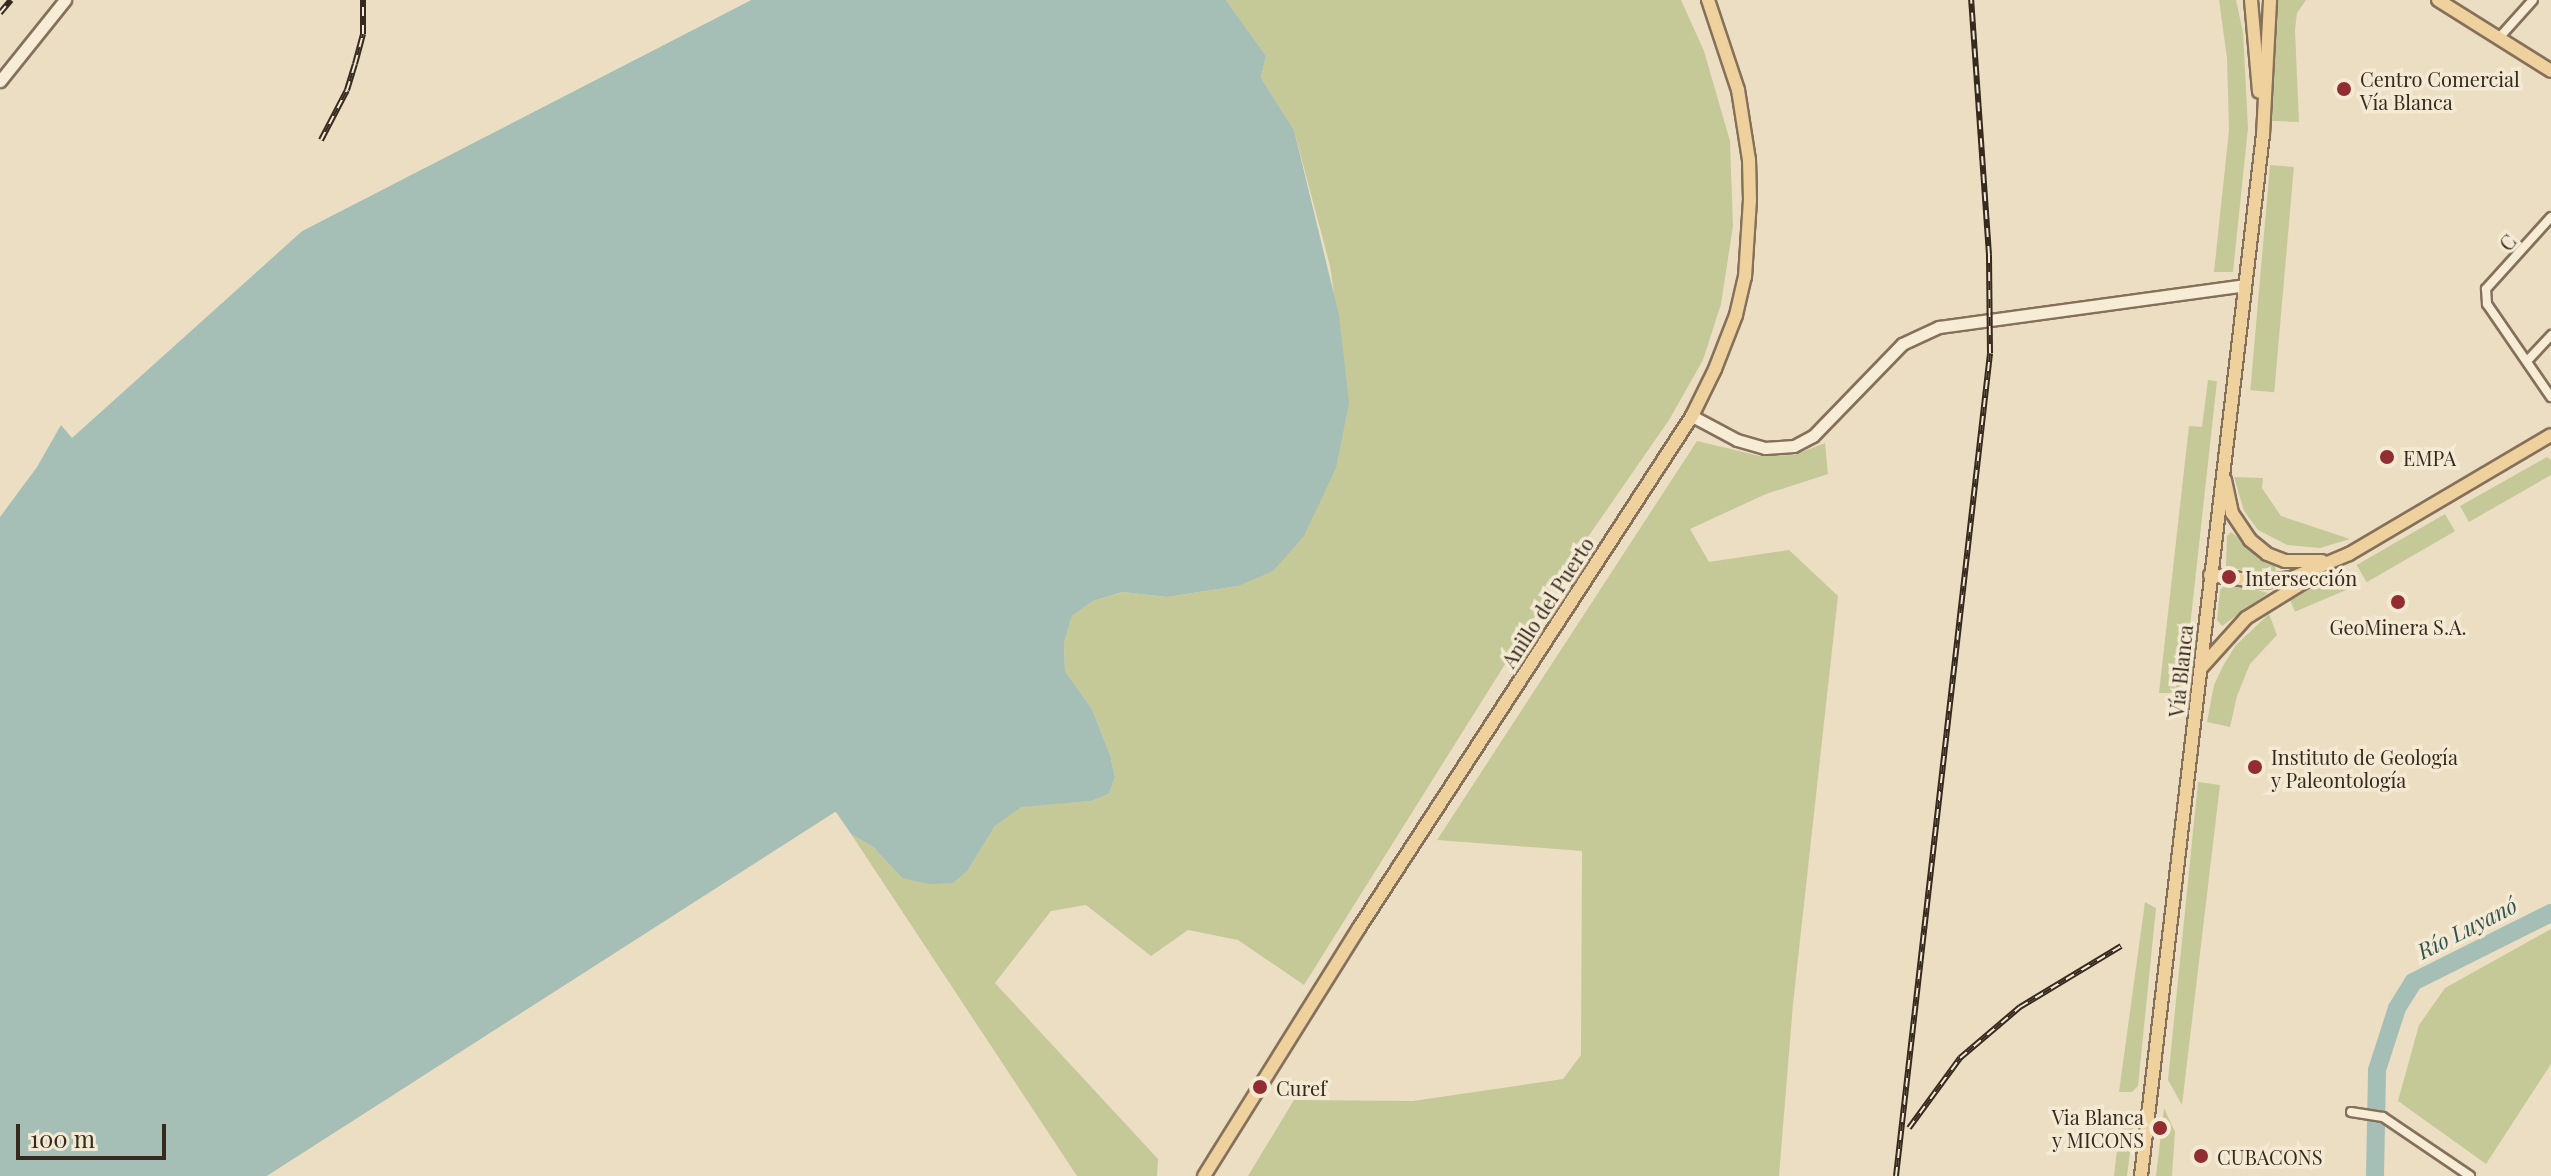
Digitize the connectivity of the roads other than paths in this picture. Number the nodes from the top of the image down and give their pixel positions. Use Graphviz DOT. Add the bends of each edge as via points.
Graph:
graph roads {
  1 [pos="65,0"];
  2 [pos="1708,0"];
  3 [pos="2251,0"];
  4 [pos="2270,0"];
  5 [pos="2438,0"];
  6 [pos="2533,0"];
  7 [pos="2498,39"];
  8 [pos="2551,71"];
  9 [pos="0,81"];
  10 [pos="2257,171"];
  11 [pos="2551,217"];
  12 [pos="2244,285"];
  13 [pos="2551,335"];
  14 [pos="2529,359"];
  15 [pos="2551,397"];
  16 [pos="1692,416"];
  17 [pos="2551,435"];
  18 [pos="2223,467"];
  19 [pos="2349,554"];
  20 [pos="2210,575"];
  21 [pos="2201,668"];
  22 [pos="2351,1112"];
  23 [pos="1204,1176"];
  24 [pos="2141,1176"];
  25 [pos="2470,1176"];
  1 -- 9 [label="main road"];
  2 -- 16 [label="main road, Anillo del Puerto" via="1731,64 1744,125 1749,237 1736,315"];
  3 -- 10 [label="main road, Vía Blanca" via="2259,85"];
  4 -- 10 [label="main road, Vía Blanca"];
  5 -- 7 [label="main road"];
  6 -- 7 [label="street"];
  7 -- 8 [label="main road"];
  10 -- 12 [label="main road, Vía Blanca"];
  11 -- 14 [label="street, C" via="2486,289 2487,304"];
  12 -- 16 [label="main road" via="1939,327 1902,344 1823,428 1794,446 1751,444"];
  12 -- 18 [label="main road, Vía Blanca"];
  13 -- 14 [label="street"];
  14 -- 15 [label="street"];
  16 -- 23 [label="main road, Anillo del Puerto"];
  17 -- 19 [label="main road"];
  18 -- 19 [label="main road" via="2236,521 2267,554 2303,563"];
  18 -- 20 [label="main road, Vía Blanca"];
  19 -- 20 [label="main road" via="2278,581"];
  19 -- 21 [label="main road" via="2246,618"];
  20 -- 21 [label="main road, Vía Blanca"];
  21 -- 24 [label="main road, Vía Blanca"];
  22 -- 25 [label="street" via="2383,1117"];
}
